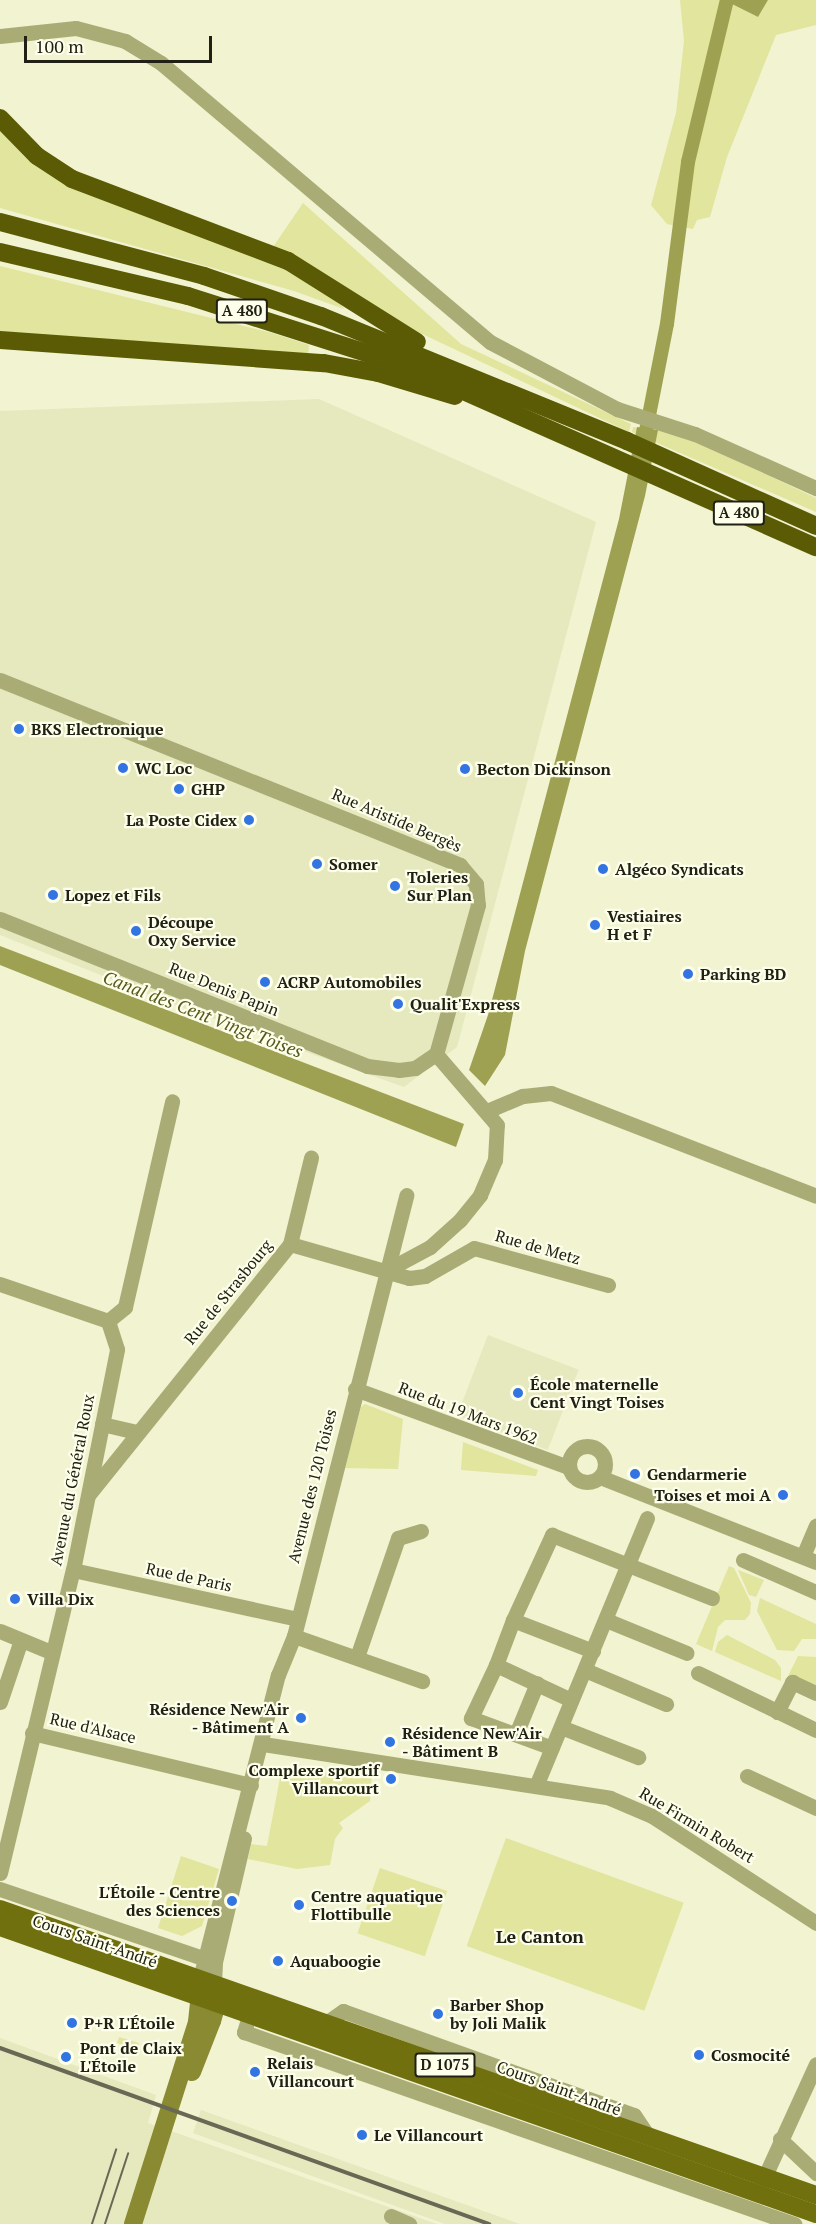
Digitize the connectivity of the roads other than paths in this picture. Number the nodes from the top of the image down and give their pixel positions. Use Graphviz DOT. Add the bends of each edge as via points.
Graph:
graph roads {
  1 [pos="0,36"];
  2 [pos="0,118"];
  3 [pos="0,222"];
  4 [pos="0,252"];
  5 [pos="0,340"];
  6 [pos="444,364"];
  7 [pos="475,399"];
  8 [pos="816,488"];
  9 [pos="816,526"];
  10 [pos="816,547"];
  11 [pos="0,680"];
  12 [pos="0,919"];
  13 [pos="436,1054"];
  14 [pos="172,1101"];
  15 [pos="487,1111"];
  16 [pos="311,1158"];
  17 [pos="406,1195"];
  18 [pos="816,1196"];
  19 [pos="290,1244"];
  20 [pos="387,1270"];
  21 [pos="0,1284"];
  22 [pos="608,1286"];
  23 [pos="108,1321"];
  24 [pos="355,1389"];
  25 [pos="102,1424"];
  26 [pos="138,1432"];
  27 [pos="568,1467"];
  28 [pos="600,1477"];
  29 [pos="87,1496"];
  30 [pos="647,1518"];
  31 [pos="402,1522"];
  32 [pos="816,1526"];
  33 [pos="421,1531"];
  34 [pos="398,1538"];
  35 [pos="810,1559"];
  36 [pos="743,1560"];
  37 [pos="628,1565"];
  38 [pos="73,1570"];
  39 [pos="816,1592"];
  40 [pos="712,1598"];
  41 [pos="297,1619"];
  42 [pos="513,1620"];
  43 [pos="606,1620"];
  44 [pos="0,1631"];
  45 [pos="294,1636"];
  46 [pos="21,1640"];
  47 [pos="593,1651"];
  48 [pos="51,1652"];
  49 [pos="687,1653"];
  50 [pos="357,1657"];
  51 [pos="496,1665"];
  52 [pos="585,1670"];
  53 [pos="698,1672"];
  54 [pos="422,1680"];
  55 [pos="537,1683"];
  56 [pos="816,1693"];
  57 [pos="571,1700"];
  58 [pos="0,1702"];
  59 [pos="666,1704"];
  60 [pos="777,1712"];
  61 [pos="561,1727"];
  62 [pos="816,1730"];
  63 [pos="32,1732"];
  64 [pos="516,1734"];
  65 [pos="263,1744"];
  66 [pos="552,1748"];
  67 [pos="638,1757"];
  68 [pos="747,1776"];
  69 [pos="251,1785"];
  70 [pos="536,1786"];
  71 [pos="816,1808"];
  72 [pos="4,1833"];
  73 [pos="0,1873"];
  74 [pos="0,1889"];
  75 [pos="0,1911"];
  76 [pos="816,1923"];
  77 [pos="209,1960"];
  78 [pos="207,1980"];
  79 [pos="209,2002"];
  80 [pos="249,2016"];
  81 [pos="334,2046"];
  82 [pos="318,2057"];
  83 [pos="816,2064"];
  84 [pos="536,2116"];
  85 [pos="780,2139"];
  86 [pos="566,2144"];
  87 [pos="672,2172"];
  88 [pos="816,2173"];
  89 [pos="764,2176"];
  90 [pos="816,2195"];
  91 [pos="753,2200"];
  92 [pos="816,2214"];
  93 [pos="392,2216"];
  94 [pos="133,2224"];
  95 [pos="139,2224"];
  96 [pos="409,2224"];
  97 [pos="794,2224"];
  1 -- 8 [label="street" via="76,28 108,35 143,51 475,331 553,378"];
  2 -- 6 [label="highway" via="37,156 72,178 288,261 371,316 429,347"];
  3 -- 6 [label="highway, A 480" via="254,292"];
  4 -- 7 [label="highway, A 480" via="255,315 412,370"];
  5 -- 7 [label="highway" via="324,363 378,373 440,394"];
  6 -- 9 [label="highway, A 480"];
  7 -- 10 [label="highway, A 480"];
  11 -- 13 [label="street, Rue Aristide Bergès" via="460,865 476,884 478,905"];
  12 -- 13 [label="street, Rue Denis Papin" via="367,1066 407,1069"];
  13 -- 15 [label="street"];
  14 -- 23 [label="street" via="125,1307"];
  15 -- 18 [label="street" via="523,1096 551,1092"];
  15 -- 20 [label="street" via="498,1125 500,1137 480,1195 430,1247"];
  16 -- 19 [label="street, Rue de Strasbourg"];
  17 -- 20 [label="street, Avenue des 120 Toises"];
  19 -- 20 [label="street, Rue de Metz"];
  19 -- 26 [label="street, Rue de Strasbourg"];
  20 -- 22 [label="street, Rue de Metz" via="409,1278 425,1276 474,1248"];
  20 -- 24 [label="street, Avenue des 120 Toises"];
  21 -- 23 [label="street"];
  23 -- 25 [label="street, Avenue du Général Roux" via="117,1349"];
  24 -- 27 [label="street, Rue du 19 Mars 1962"];
  24 -- 41 [label="street, Avenue des 120 Toises"];
  25 -- 26 [label="street"];
  25 -- 29 [label="street, Avenue du Général Roux"];
  26 -- 29 [label="street, Rue de Strasbourg"];
  27 -- 28 [label="street, Rue du 19 Mars 1962" via="581,1482"];
  27 -- 28 [label="street" via="575,1449 594,1447 605,1459"];
  28 -- 35 [label="street, Rue du 19 Mars 1962"];
  29 -- 38 [label="street, Avenue du Général Roux"];
  30 -- 37 [label="street"];
  31 -- 34 [label="street"];
  32 -- 35 [label="street"];
  33 -- 34 [label="street"];
  34 -- 50 [label="street"];
  36 -- 39 [label="street"];
  37 -- 40 [label="street"];
  37 -- 42 [label="street" via="552,1535"];
  37 -- 43 [label="street"];
  38 -- 41 [label="street, Rue de Paris"];
  38 -- 48 [label="street, Avenue du Général Roux"];
  41 -- 45 [label="street, Avenue des 120 Toises"];
  42 -- 47 [label="street"];
  42 -- 51 [label="street"];
  43 -- 47 [label="street"];
  43 -- 49 [label="street"];
  44 -- 46 [label="street"];
  45 -- 50 [label="street"];
  45 -- 65 [label="street, Avenue des 120 Toises" via="278,1675"];
  46 -- 48 [label="street"];
  46 -- 58 [label="street"];
  47 -- 52 [label="street"];
  48 -- 63 [label="street, Avenue du Général Roux"];
  50 -- 54 [label="street"];
  51 -- 55 [label="street"];
  51 -- 64 [label="street" via="471,1719"];
  52 -- 57 [label="street"];
  52 -- 59 [label="street"];
  53 -- 60 [label="street"];
  55 -- 57 [label="street"];
  55 -- 64 [label="street"];
  56 -- 60 [label="street" via="792,1682"];
  57 -- 61 [label="street"];
  60 -- 62 [label="street"];
  61 -- 66 [label="street"];
  61 -- 67 [label="street"];
  63 -- 69 [label="street, Rue d'Alsace"];
  63 -- 72 [label="street, Avenue du Général Roux"];
  64 -- 66 [label="street"];
  65 -- 69 [label="street, Avenue des 120 Toises"];
  65 -- 70 [label="street, Rue Firmin Robert"];
  66 -- 70 [label="street"];
  68 -- 71 [label="street"];
  69 -- 77 [label="street, Avenue des 120 Toises"];
  70 -- 76 [label="street, Rue Firmin Robert" via="610,1798 652,1816"];
  72 -- 73 [label="street, Avenue du Général Roux"];
  74 -- 77 [label="street, Cours Saint-André"];
  75 -- 78 [label="main road, Cours Saint-André / D 1075"];
  75 -- 79 [label="main road, Cours Saint-André / D 1075"];
  77 -- 78 [label="street, Avenue des 120 Toises"];
  78 -- 79 [label="main road"];
  78 -- 89 [label="main road, Cours Saint-André / D 1075"];
  79 -- 80 [label="main road, Cours Saint-André / D 1075"];
  79 -- 94 [label="main road"];
  79 -- 95 [label="main road"];
  80 -- 81 [label="main road, Cours Saint-André / D 1075"];
  80 -- 82 [label="street, Cours Saint-André" via="244,2032"];
  81 -- 82 [label="street"];
  81 -- 84 [label="main road, Cours Saint-André / D 1075"];
  82 -- 86 [label="street, Cours Saint-André"];
  83 -- 85 [label="street"];
  84 -- 86 [label="street, Cours Saint-André" via="546,2130 557,2133"];
  84 -- 87 [label="main road, Cours Saint-André / D 1075"];
  85 -- 88 [label="street"];
  85 -- 89 [label="street"];
  86 -- 87 [label="street, Cours Saint-André"];
  87 -- 91 [label="main road, D 1075"];
  89 -- 90 [label="main road, D 1075"];
  89 -- 91 [label="street"];
  91 -- 92 [label="main road, D 1075"];
  91 -- 97 [label="street"];
  93 -- 96 [label="street"];
}
